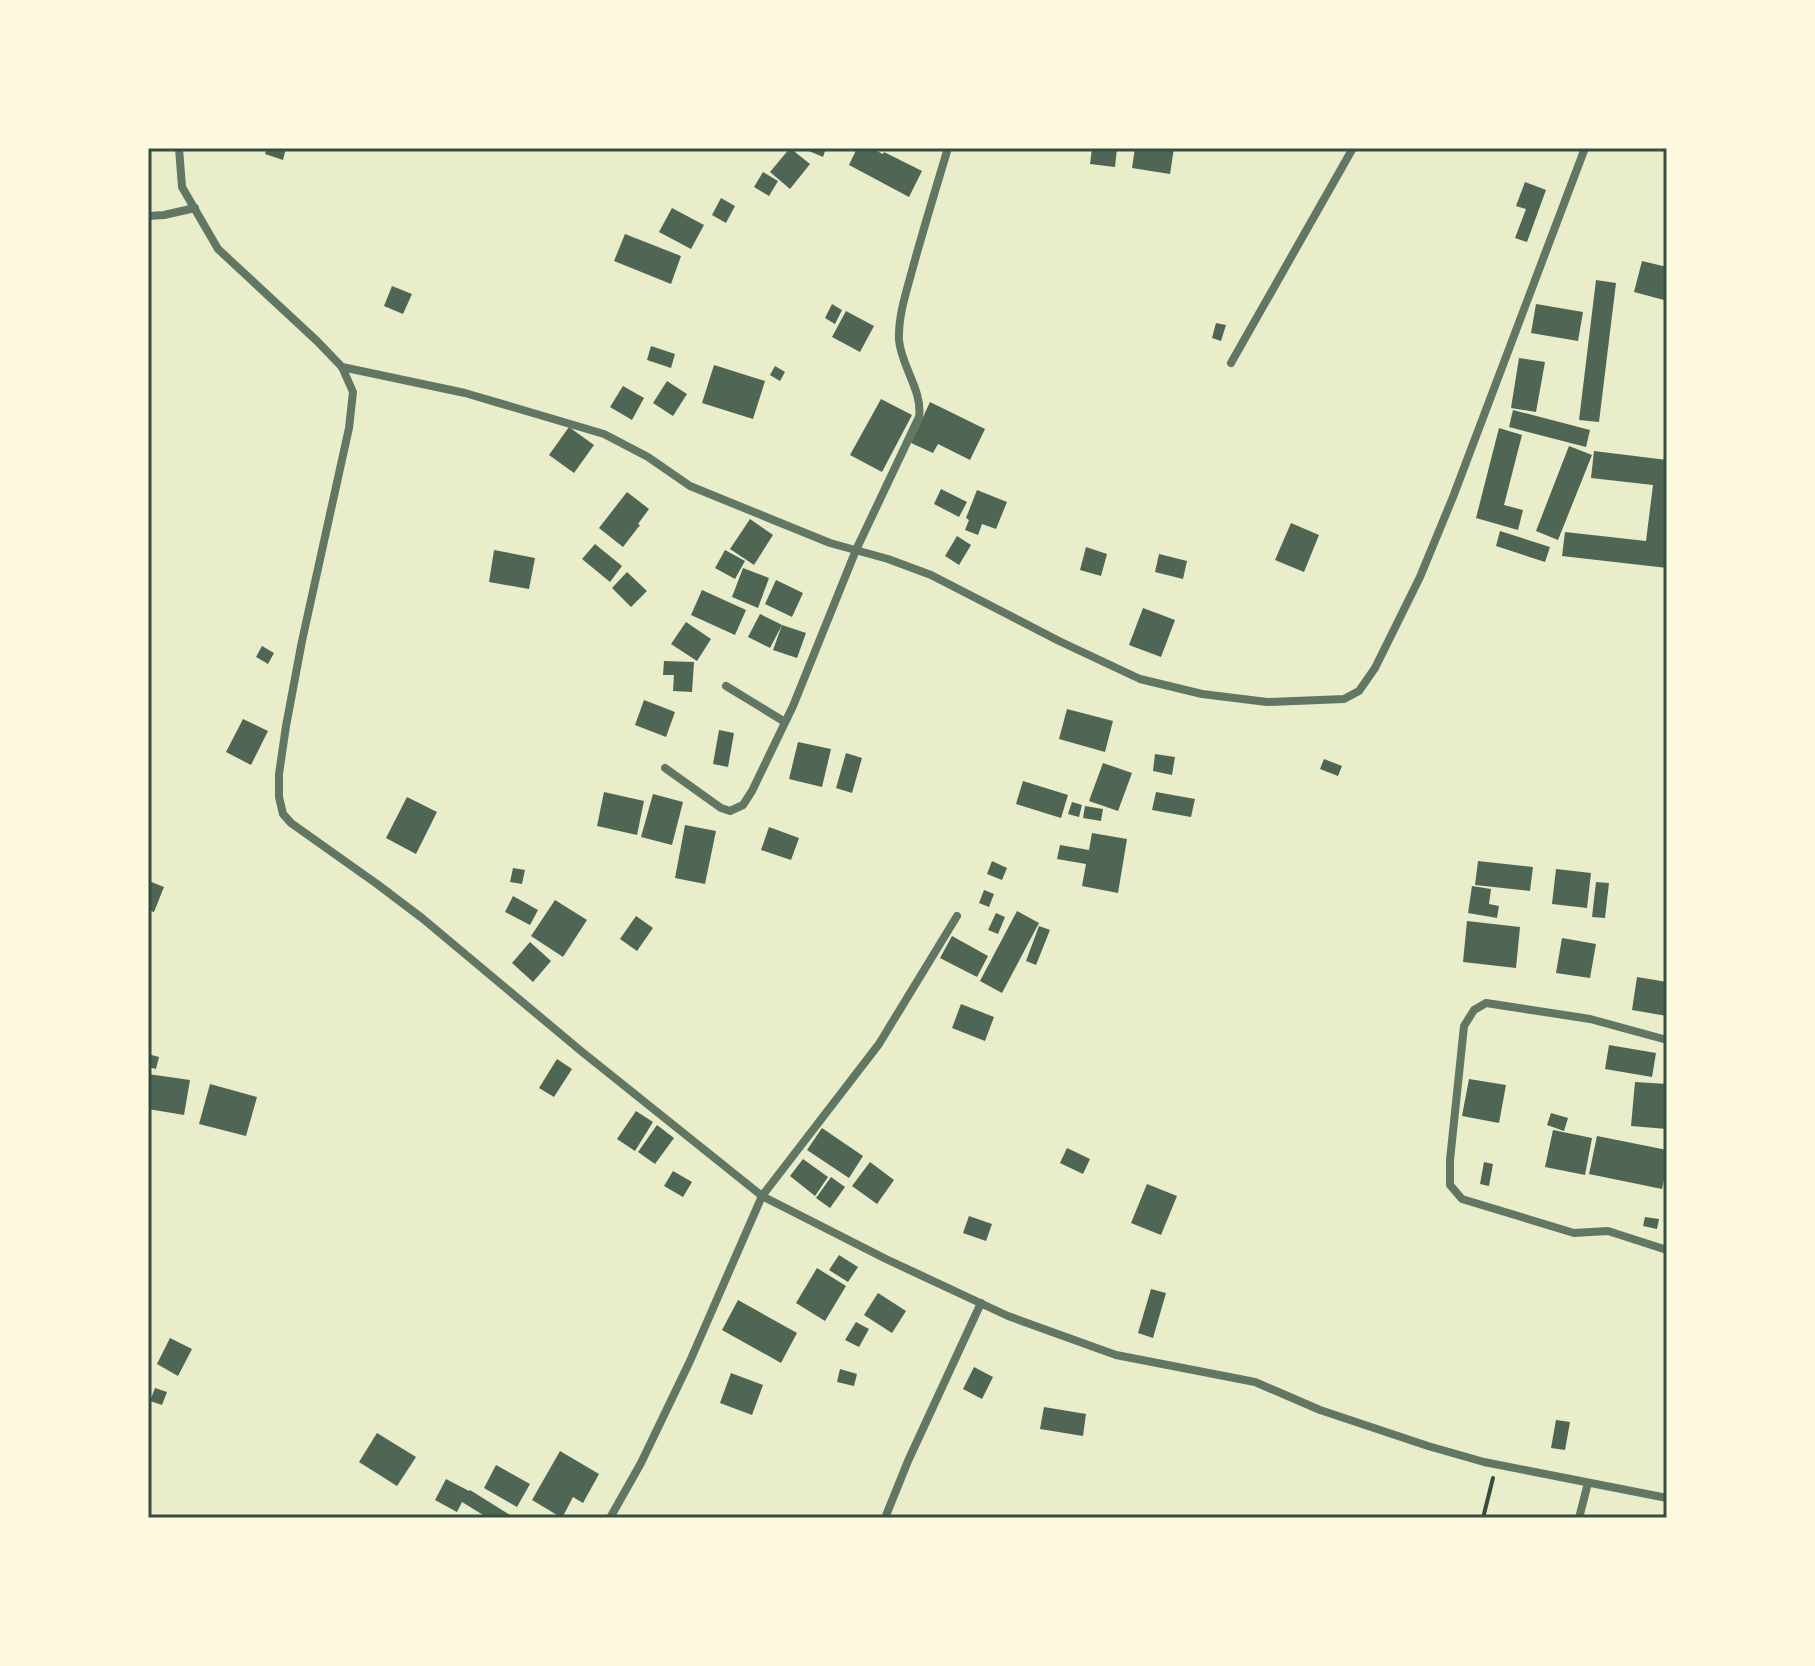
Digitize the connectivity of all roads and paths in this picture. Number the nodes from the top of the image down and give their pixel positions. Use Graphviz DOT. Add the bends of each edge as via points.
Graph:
graph roads {
  1 [pos="179,148"];
  2 [pos="948,148"];
  3 [pos="1353,148"];
  4 [pos="1585,148"];
  5 [pos="195,208"];
  6 [pos="148,216"];
  7 [pos="1231,363"];
  8 [pos="342,367"];
  9 [pos="856,550"];
  10 [pos="726,686"];
  11 [pos="785,722"];
  12 [pos="665,768"];
  13 [pos="957,916"];
  14 [pos="1667,1040"];
  15 [pos="762,1196"];
  16 [pos="1667,1250"];
  17 [pos="981,1303"];
  18 [pos="1497,1464"];
  19 [pos="1588,1483"];
  20 [pos="1667,1498"];
  21 [pos="610,1518"];
  22 [pos="885,1518"];
  23 [pos="1483,1518"];
  24 [pos="1579,1518"];
  1 -- 5 [label="street" via="182,187"];
  2 -- 9 [label="street" via="901,312 899,341 921,408 919,417"];
  3 -- 7 [label="street"];
  4 -- 9 [label="street" via="1420,577 1359,691 1344,699 1267,702 1140,679 931,575"];
  5 -- 6 [label="street"];
  5 -- 8 [label="street" via="218,249"];
  8 -- 9 [label="street" via="465,393 604,434 690,486"];
  8 -- 15 [label="street" via="353,392 349,428 286,726 279,774 283,814 422,918"];
  9 -- 11 [label="street"];
  10 -- 11 [label="street"];
  11 -- 12 [label="street" via="749,796 730,811"];
  13 -- 15 [label="street" via="879,1044"];
  14 -- 16 [label="street" via="1590,1019 1486,1003 1464,1026 1450,1160 1450,1185 1462,1199 1574,1233 1608,1231"];
  15 -- 17 [label="street"];
  15 -- 21 [label="street" via="690,1361"];
  17 -- 18 [label="street" via="1116,1355 1255,1382 1361,1424"];
  17 -- 22 [label="street"];
  18 -- 19 [label="street"];
  18 -- 23 [label="path"];
  19 -- 20 [label="street"];
  19 -- 24 [label="street"];
}
